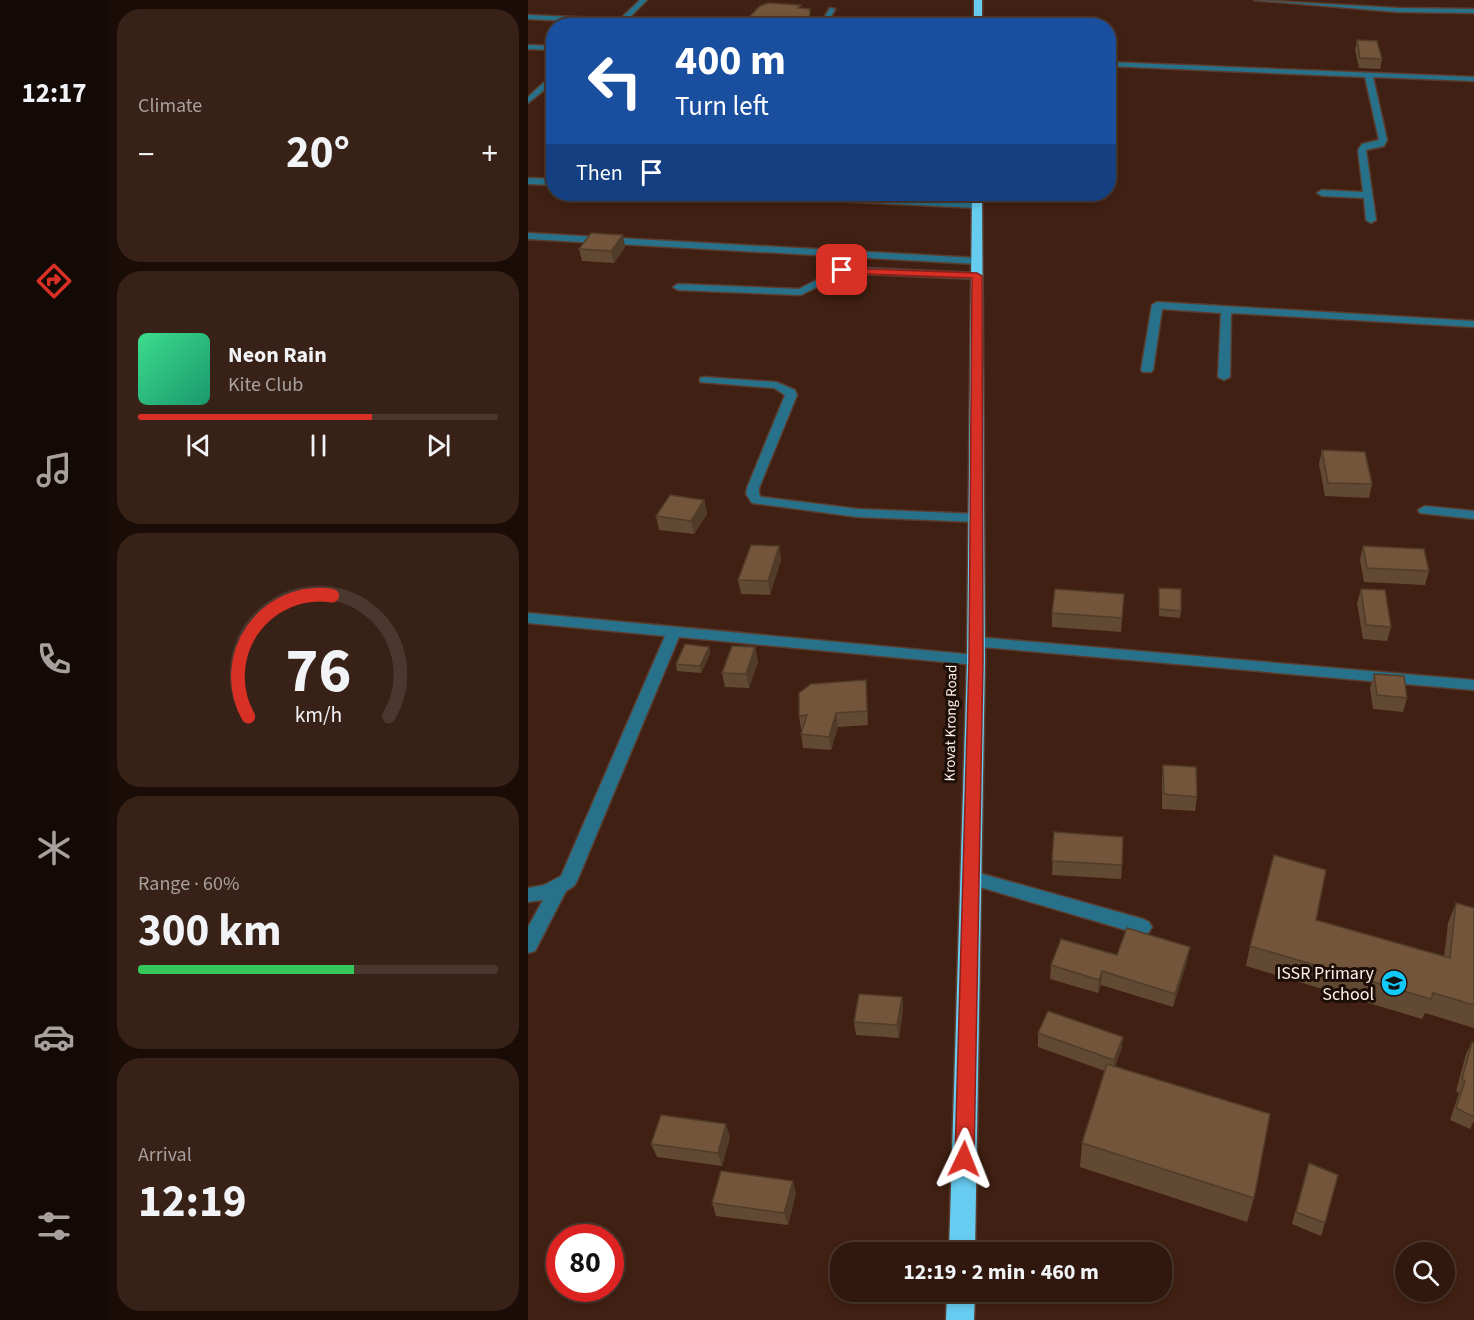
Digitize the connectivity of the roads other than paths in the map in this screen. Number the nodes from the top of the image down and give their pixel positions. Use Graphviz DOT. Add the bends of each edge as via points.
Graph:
graph roads {
  1 [pos="644,0"];
  2 [pos="978,0"];
  3 [pos="1257,0"];
  4 [pos="1418,0"];
  5 [pos="1278,1"];
  6 [pos="832,9"];
  7 [pos="1421,10"];
  8 [pos="1474,11"];
  9 [pos="528,17"];
  10 [pos="546,18"];
  11 [pos="624,18"];
  12 [pos="827,18"];
  13 [pos="978,18"];
  14 [pos="528,47"];
  15 [pos="546,48"];
  16 [pos="1116,64"];
  17 [pos="1368,74"];
  18 [pos="1474,79"];
  19 [pos="546,85"];
  20 [pos="528,100"];
  21 [pos="528,181"];
  22 [pos="546,182"];
  23 [pos="1322,193"];
  24 [pos="1368,195"];
  25 [pos="977,201"];
  26 [pos="1371,220"];
  27 [pos="528,236"];
  28 [pos="977,269"];
  29 [pos="678,287"];
  30 [pos="1227,310"];
  31 [pos="1474,324"];
  32 [pos="1147,370"];
  33 [pos="1224,377"];
  34 [pos="704,380"];
  35 [pos="1425,510"];
  36 [pos="1474,515"];
  37 [pos="977,518"];
  38 [pos="528,618"];
  39 [pos="674,631"];
  40 [pos="976,651"];
  41 [pos="1474,685"];
  42 [pos="972,878"];
  43 [pos="558,888"];
  44 [pos="528,895"];
  45 [pos="1143,927"];
  46 [pos="528,945"];
  47 [pos="962,1242"];
  48 [pos="961,1302"];
  49 [pos="960,1320"];
  1 -- 11 [label="street"];
  2 -- 13 [label="highway"];
  3 -- 5 [label="street"];
  4 -- 7 [label="street"];
  5 -- 7 [label="street"];
  6 -- 12 [label="street"];
  7 -- 8 [label="street"];
  9 -- 10 [label="street"];
  14 -- 15 [label="street"];
  16 -- 17 [label="street"];
  17 -- 18 [label="street"];
  17 -- 24 [label="street" via="1383,140 1362,150"];
  19 -- 20 [label="street"];
  21 -- 22 [label="street"];
  23 -- 24 [label="street"];
  24 -- 26 [label="street"];
  25 -- 28 [label="highway, Krovat Krong Road"];
  27 -- 28 [label="street"];
  28 -- 29 [label="street" via="842,270 801,292"];
  28 -- 37 [label="highway, Krovat Krong Road"];
  30 -- 31 [label="street"];
  30 -- 32 [label="street" via="1157,305"];
  30 -- 33 [label="street"];
  34 -- 37 [label="street" via="776,385 789,390 791,395 753,488 752,494 758,500 858,513"];
  35 -- 36 [label="street"];
  37 -- 40 [label="highway, Krovat Krong Road"];
  38 -- 39 [label="street"];
  39 -- 40 [label="street"];
  39 -- 43 [label="street" via="576,867 568,881"];
  40 -- 41 [label="street"];
  40 -- 42 [label="highway, Krovat Krong Road"];
  42 -- 45 [label="street"];
  42 -- 47 [label="highway, Krovat Krong Road"];
  43 -- 44 [label="street"];
  43 -- 46 [label="street"];
  48 -- 49 [label="highway"];
}
